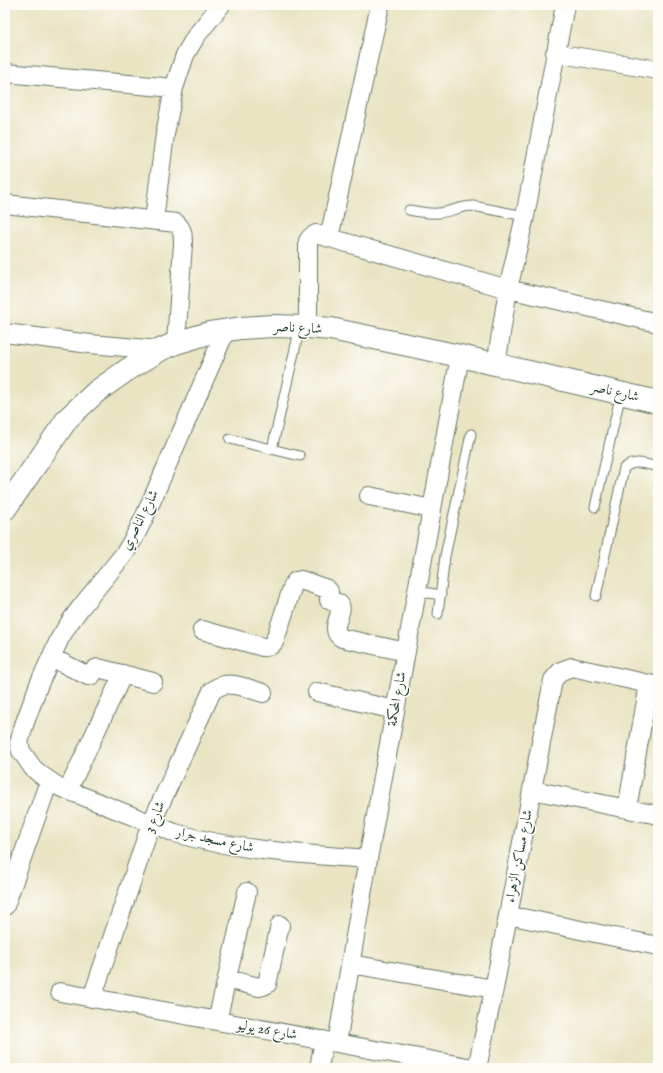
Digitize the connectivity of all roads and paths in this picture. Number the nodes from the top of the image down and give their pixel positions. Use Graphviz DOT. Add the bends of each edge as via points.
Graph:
graph roads {
  1 [pos="221,5"];
  2 [pos="380,5"];
  3 [pos="565,5"];
  4 [pos="555,53"];
  5 [pos="658,70"];
  6 [pos="5,73"];
  7 [pos="174,88"];
  8 [pos="5,204"];
  9 [pos="409,210"];
  10 [pos="525,216"];
  11 [pos="154,220"];
  12 [pos="329,238"];
  13 [pos="508,289"];
  14 [pos="658,323"];
  15 [pos="304,327"];
  16 [pos="226,330"];
  17 [pos="5,333"];
  18 [pos="168,346"];
  19 [pos="460,356"];
  20 [pos="496,365"];
  21 [pos="621,393"];
  22 [pos="658,402"];
  23 [pos="471,434"];
  24 [pos="230,439"];
  25 [pos="272,449"];
  26 [pos="300,456"];
  27 [pos="658,467"];
  28 [pos="369,496"];
  29 [pos="595,506"];
  30 [pos="5,509"];
  31 [pos="432,509"];
  32 [pos="417,591"];
  33 [pos="441,594"];
  34 [pos="596,596"];
  35 [pos="438,614"];
  36 [pos="202,630"];
  37 [pos="406,652"];
  38 [pos="51,657"];
  39 [pos="122,674"];
  40 [pos="153,682"];
  41 [pos="653,685"];
  42 [pos="317,692"];
  43 [pos="263,693"];
  44 [pos="395,710"];
  45 [pos="19,743"];
  46 [pos="49,781"];
  47 [pos="68,790"];
  48 [pos="532,790"];
  49 [pos="626,809"];
  50 [pos="658,815"];
  51 [pos="151,824"];
  52 [pos="368,859"];
  53 [pos="247,892"];
  54 [pos="5,906"];
  55 [pos="508,914"];
  56 [pos="280,925"];
  57 [pos="658,946"];
  58 [pos="351,964"];
  59 [pos="227,979"];
  60 [pos="494,989"];
  61 [pos="60,992"];
  62 [pos="92,998"];
  63 [pos="217,1021"];
  64 [pos="330,1042"];
  65 [pos="319,1068"];
  66 [pos="473,1068"];
  67 [pos="477,1068"];
  1 -- 7 [label="street" via="185,55"];
  2 -- 12 [label="street"];
  3 -- 4 [label="street"];
  4 -- 5 [label="street"];
  4 -- 10 [label="street"];
  6 -- 7 [label="street"];
  7 -- 11 [label="street" via="165,134"];
  8 -- 11 [label="street"];
  9 -- 10 [label="lane" via="432,214 473,206"];
  10 -- 13 [label="street"];
  11 -- 18 [label="street" via="176,223 183,231 184,244"];
  12 -- 13 [label="street"];
  12 -- 15 [label="street" via="316,234 308,241"];
  13 -- 14 [label="street"];
  13 -- 20 [label="street"];
  15 -- 16 [label="street, شارع ناصر" via="273,326"];
  15 -- 19 [label="street, شارع ناصر" via="330,329"];
  15 -- 25 [label="lane"];
  16 -- 18 [label="street, شارع ناصر"];
  16 -- 38 [label="street, شارع الناصري" via="135,536 70,622"];
  17 -- 18 [label="street" via="90,344"];
  18 -- 30 [label="street, شارع ناصر" via="96,392 68,418"];
  19 -- 20 [label="street, شارع ناصر"];
  19 -- 31 [label="street, شارع المحكمة"];
  20 -- 21 [label="street, شارع ناصر"];
  21 -- 22 [label="street, شارع ناصر"];
  21 -- 29 [label="lane"];
  23 -- 33 [label="lane" via="446,550"];
  24 -- 25 [label="lane"];
  25 -- 26 [label="lane"];
  27 -- 34 [label="lane" via="635,463 624,468"];
  28 -- 31 [label="street"];
  31 -- 32 [label="street, شارع المحكمة"];
  32 -- 33 [label="lane"];
  32 -- 37 [label="street, شارع المحكمة"];
  33 -- 35 [label="lane"];
  36 -- 37 [label="street" via="263,647 272,645 293,585 301,580 327,589 329,600 340,605 335,629 339,636"];
  37 -- 44 [label="street, شارع المحكمة"];
  38 -- 39 [label="street" via="88,676 98,668"];
  38 -- 45 [label="street, شارع الناصري" via="20,734"];
  39 -- 40 [label="street"];
  39 -- 47 [label="street"];
  41 -- 48 [label="street, شارع مساكن الزهراء" via="572,667 560,670 553,680"];
  41 -- 49 [label="street"];
  42 -- 44 [label="street"];
  43 -- 51 [label="street, شارع 3" via="226,684 212,692"];
  44 -- 52 [label="street, شارع المحكمة"];
  45 -- 46 [label="street, شارع مسجد جرار" via="21,751 33,768"];
  46 -- 47 [label="street, شارع مسجد جرار"];
  46 -- 54 [label="street"];
  47 -- 51 [label="street, شارع مسجد جرار"];
  48 -- 49 [label="street"];
  48 -- 55 [label="street, شارع مساكن الزهراء"];
  49 -- 50 [label="street"];
  51 -- 52 [label="street, شارع مسجد جرار" via="192,838 250,849"];
  51 -- 62 [label="street, شارع 3"];
  52 -- 58 [label="street, شارع المحكمة"];
  53 -- 59 [label="street"];
  55 -- 57 [label="street"];
  55 -- 60 [label="street, شارع مساكن الزهراء"];
  56 -- 59 [label="street" via="267,984 259,987"];
  58 -- 60 [label="street"];
  58 -- 64 [label="street, شارع المحكمة"];
  59 -- 63 [label="street"];
  60 -- 67 [label="street, شارع مساكن الزهراء"];
  61 -- 62 [label="street, شارع 26 يوليو"];
  62 -- 63 [label="street, شارع 26 يوليو"];
  63 -- 64 [label="street, شارع 26 يوليو"];
  64 -- 65 [label="street, شارع المحكمة"];
  64 -- 66 [label="street, شارع 26 يوليو"];
}
